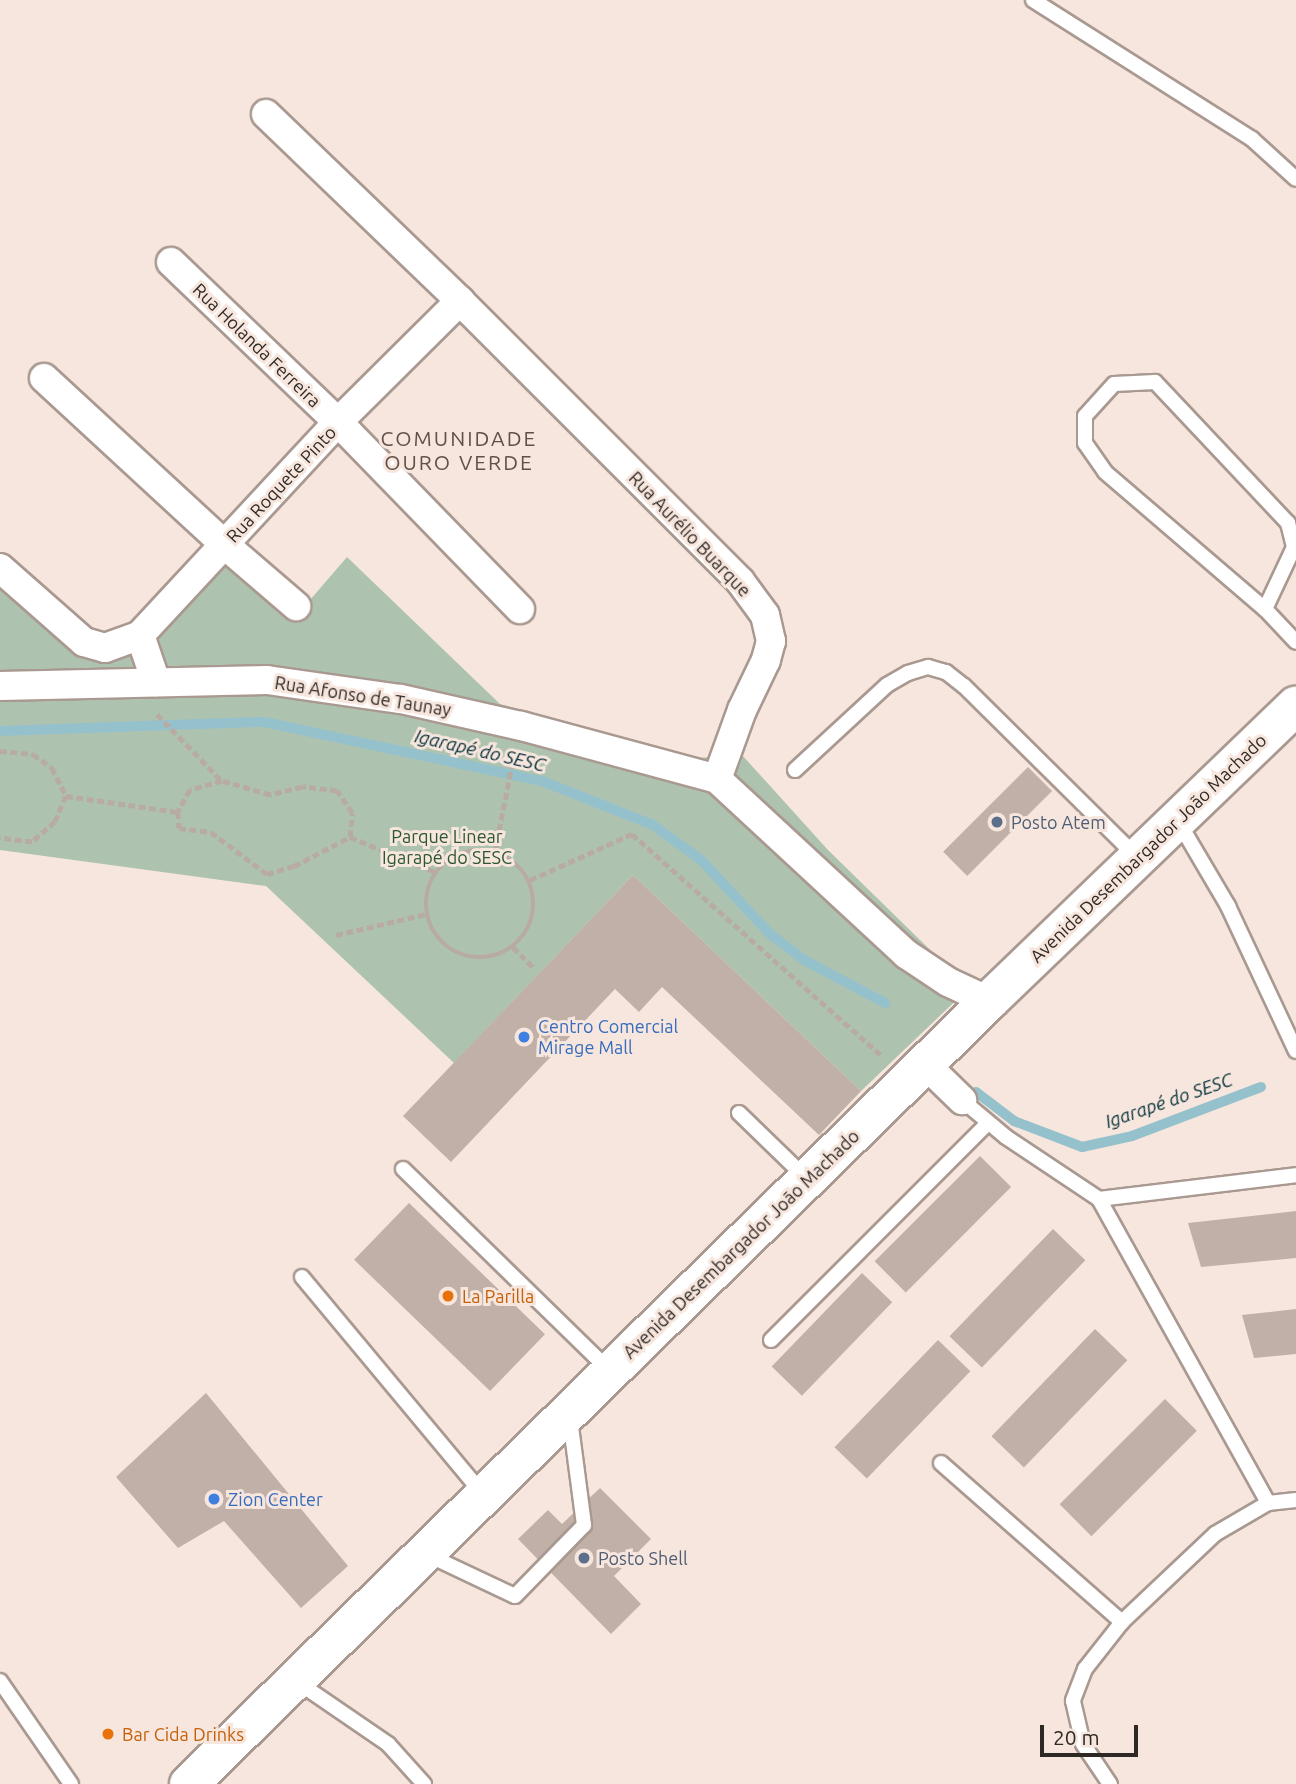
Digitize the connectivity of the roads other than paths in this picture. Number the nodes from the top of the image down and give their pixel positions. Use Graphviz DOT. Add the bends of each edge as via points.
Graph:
graph roads {
  1 [pos="1034,0"];
  2 [pos="266,114"];
  3 [pos="1296,179"];
  4 [pos="171,262"];
  5 [pos="460,301"];
  6 [pos="44,378"];
  7 [pos="338,422"];
  8 [pos="225,545"];
  9 [pos="0,568"];
  10 [pos="296,606"];
  11 [pos="520,609"];
  12 [pos="1265,609"];
  13 [pos="141,635"];
  14 [pos="1296,642"];
  15 [pos="156,682"];
  16 [pos="0,686"];
  17 [pos="1296,706"];
  18 [pos="795,770"];
  19 [pos="717,779"];
  20 [pos="1178,820"];
  21 [pos="1138,858"];
  22 [pos="989,1001"];
  23 [pos="1296,1051"];
  24 [pos="917,1072"];
  25 [pos="962,1100"];
  26 [pos="739,1113"];
  27 [pos="988,1123"];
  28 [pos="403,1169"];
  29 [pos="1296,1175"];
  30 [pos="807,1179"];
  31 [pos="1099,1199"];
  32 [pos="302,1277"];
  33 [pos="771,1340"];
  34 [pos="611,1372"];
  35 [pos="569,1413"];
  36 [pos="941,1463"];
  37 [pos="484,1495"];
  38 [pos="1296,1500"];
  39 [pos="1268,1503"];
  40 [pos="424,1553"];
  41 [pos="1122,1622"];
  42 [pos="0,1681"];
  43 [pos="295,1681"];
  44 [pos="71,1784"];
  45 [pos="189,1784"];
  46 [pos="424,1784"];
  47 [pos="1110,1784"];
  1 -- 3 [label="lane" via="1252,139"];
  2 -- 5 [label="street, Rua Aurélio Buarque"];
  4 -- 7 [label="street, Rua Holanda Ferreira"];
  5 -- 7 [label="street, Rua Roquete Pinto"];
  5 -- 19 [label="street, Rua Aurélio Buarque" via="740,581 765,615 771,641 766,660 741,710"];
  6 -- 8 [label="street"];
  7 -- 8 [label="street, Rua Roquete Pinto"];
  7 -- 11 [label="street, Rua Holanda Ferreira"];
  8 -- 10 [label="street"];
  8 -- 13 [label="street, Rua Roquete Pinto"];
  9 -- 13 [label="street" via="84,642 105,648"];
  12 -- 12 [label="lane" via="1098,463 1085,443 1085,416 1114,384 1155,382 1288,523 1294,547"];
  12 -- 14 [label="lane"];
  13 -- 15 [label="street"];
  15 -- 16 [label="street, Rua Afonso de Taunay"];
  15 -- 19 [label="street, Rua Afonso de Taunay" via="267,681 401,699"];
  17 -- 20 [label="main road, Avenida Desembargador João Machado"];
  18 -- 21 [label="lane" via="887,685 928,667 946,672 964,686"];
  19 -- 22 [label="street" via="906,954 948,982"];
  20 -- 21 [label="main road, Avenida Desembargador João Machado"];
  20 -- 23 [label="lane" via="1228,906"];
  21 -- 22 [label="main road, Avenida Desembargador João Machado"];
  22 -- 24 [label="main road, Avenida Desembargador João Machado"];
  24 -- 25 [label="street"];
  24 -- 30 [label="main road, Avenida Desembargador João Machado"];
  25 -- 27 [label="lane"];
  26 -- 30 [label="lane"];
  27 -- 31 [label="lane"];
  27 -- 33 [label="lane"];
  28 -- 34 [label="lane"];
  29 -- 31 [label="lane"];
  30 -- 34 [label="main road, Avenida Desembargador João Machado"];
  31 -- 39 [label="lane"];
  32 -- 37 [label="lane"];
  34 -- 35 [label="main road, Avenida Desembargador João Machado"];
  35 -- 37 [label="main road, Avenida Desembargador João Machado"];
  35 -- 40 [label="lane" via="584,1525 514,1596"];
  36 -- 41 [label="lane"];
  37 -- 40 [label="main road, Avenida Desembargador João Machado"];
  38 -- 39 [label="lane"];
  39 -- 41 [label="lane" via="1215,1534"];
  40 -- 43 [label="main road, Avenida Desembargador João Machado"];
  41 -- 47 [label="lane" via="1085,1669 1073,1701 1083,1744"];
  42 -- 44 [label="lane"];
  43 -- 45 [label="main road, Avenida Desembargador João Machado"];
  43 -- 46 [label="lane" via="388,1744"];
}
